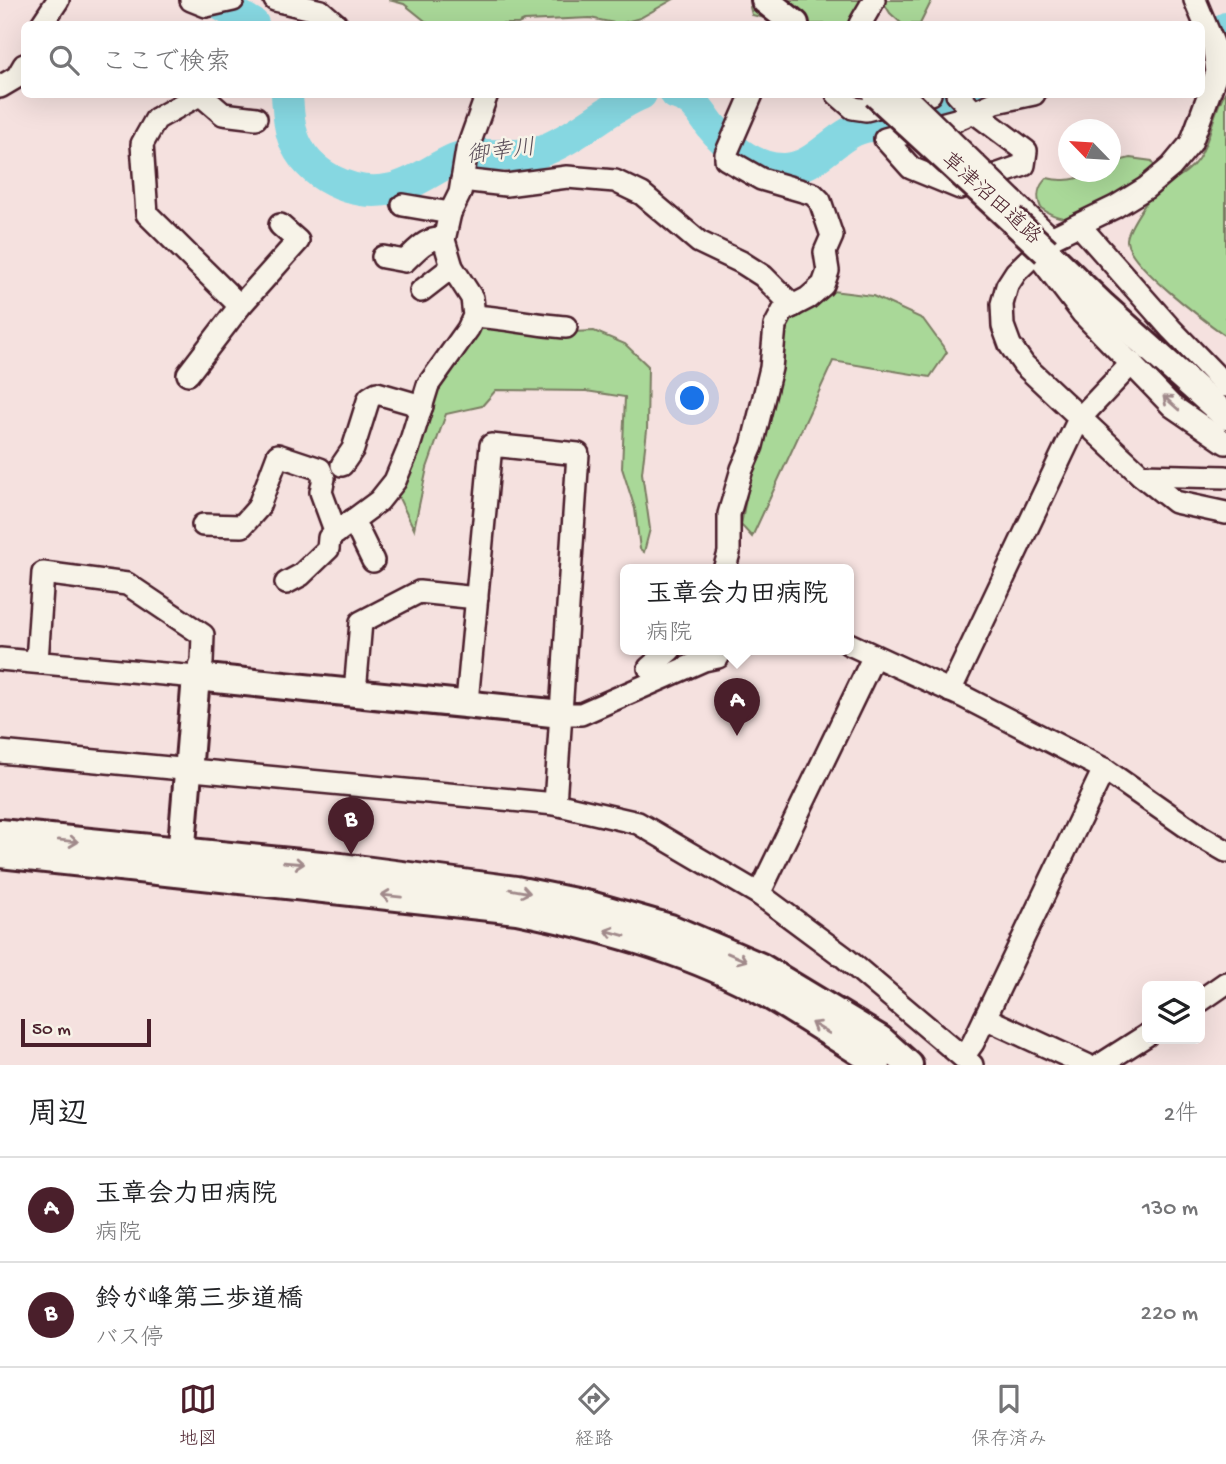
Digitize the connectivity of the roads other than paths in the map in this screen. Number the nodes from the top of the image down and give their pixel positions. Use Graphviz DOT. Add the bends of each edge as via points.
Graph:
graph roads {
  1 [pos="58,0"];
  2 [pos="191,0"];
  3 [pos="275,0"];
  4 [pos="765,0"];
  5 [pos="874,0"];
  6 [pos="1195,0"];
  7 [pos="220,7"];
  8 [pos="44,21"];
  9 [pos="333,21"];
  10 [pos="790,21"];
  11 [pos="862,21"];
  12 [pos="1203,21"];
  13 [pos="1205,26"];
  14 [pos="1212,44"];
  15 [pos="21,70"];
  16 [pos="0,87"];
  17 [pos="195,98"];
  18 [pos="204,98"];
  19 [pos="486,98"];
  20 [pos="750,98"];
  21 [pos="841,98"];
  22 [pos="880,98"];
  23 [pos="907,98"];
  24 [pos="914,98"];
  25 [pos="1015,98"];
  26 [pos="967,105"];
  27 [pos="256,118"];
  28 [pos="464,165"];
  29 [pos="403,205"];
  30 [pos="450,214"];
  31 [pos="280,225"];
  32 [pos="1079,225"];
  33 [pos="444,240"];
  34 [pos="1046,248"];
  35 [pos="383,257"];
  36 [pos="452,267"];
  37 [pos="421,291"];
  38 [pos="240,306"];
  39 [pos="793,306"];
  40 [pos="1103,306"];
  41 [pos="474,316"];
  42 [pos="566,327"];
  43 [pos="1132,363"];
  44 [pos="188,374"];
  45 [pos="1226,386"];
  46 [pos="422,406"];
  47 [pos="1226,416"];
  48 [pos="1079,419"];
  49 [pos="1226,437"];
  50 [pos="1226,443"];
  51 [pos="342,465"];
  52 [pos="1141,475"];
  53 [pos="1226,477"];
  54 [pos="1226,513"];
  55 [pos="203,525"];
  56 [pos="345,526"];
  57 [pos="373,561"];
  58 [pos="726,564"];
  59 [pos="286,583"];
  60 [pos="477,598"];
  61 [pos="854,646"];
  62 [pos="664,655"];
  63 [pos="708,655"];
  64 [pos="874,656"];
  65 [pos="0,659"];
  66 [pos="37,661"];
  67 [pos="649,668"];
  68 [pos="196,677"];
  69 [pos="950,691"];
  70 [pos="355,692"];
  71 [pos="467,702"];
  72 [pos="562,714"];
  73 [pos="0,752"];
  74 [pos="1104,769"];
  75 [pos="189,771"];
  76 [pos="555,804"];
  77 [pos="0,833"];
  78 [pos="1226,851"];
  79 [pos="0,854"];
  80 [pos="180,863"];
  81 [pos="759,894"];
  82 [pos="1226,983"];
  83 [pos="1205,998"];
  84 [pos="985,1018"];
  85 [pos="1142,1038"];
  86 [pos="967,1061"];
  87 [pos="877,1065"];
  88 [pos="909,1065"];
  89 [pos="1087,1065"];
  90 [pos="1100,1065"];
  1 -- 8 [label="street"];
  2 -- 7 [label="street"];
  3 -- 9 [label="street" via="321,10"];
  4 -- 10 [label="street"];
  5 -- 11 [label="street"];
  6 -- 12 [label="street"];
  13 -- 14 [label="street"];
  14 -- 32 [label="street" via="1216,80 1191,143 1146,188"];
  15 -- 16 [label="street"];
  17 -- 38 [label="street" via="156,119 142,144 147,215"];
  18 -- 27 [label="street" via="223,114"];
  19 -- 28 [label="street"];
  20 -- 39 [label="street" via="726,159 761,179 813,194 832,236 825,252 828,271 823,285"];
  21 -- 24 [label="street" via="853,108 866,110"];
  22 -- 34 [label="street, 草津沼田道路, bridge"];
  23 -- 34 [label="street, bridge" via="1013,201"];
  25 -- 26 [label="street"];
  26 -- 26 [label="street" via="1026,151 1024,165 960,188 911,168 885,139 956,120"];
  28 -- 30 [label="street" via="460,193"];
  28 -- 39 [label="street" via="506,185 567,177 615,181 642,194 699,242 763,276"];
  29 -- 30 [label="street"];
  30 -- 33 [label="street"];
  31 -- 38 [label="street" via="298,241"];
  32 -- 34 [label="street"];
  32 -- 45 [label="street"];
  33 -- 35 [label="street" via="424,243 405,261"];
  33 -- 36 [label="street"];
  34 -- 40 [label="street, 草津沼田道路"];
  34 -- 43 [label="street" via="1083,314"];
  34 -- 48 [label="street" via="1032,253 1007,286 1003,326 1024,365"];
  36 -- 37 [label="street"];
  36 -- 41 [label="street" via="472,298"];
  38 -- 44 [label="street"];
  39 -- 58 [label="street" via="775,326 756,433 729,514"];
  40 -- 47 [label="street, 草津沼田道路"];
  40 -- 49 [label="street, 草津沼田道路"];
  41 -- 42 [label="street"];
  41 -- 46 [label="street" via="428,385"];
  43 -- 48 [label="street"];
  50 -- 43 [label="street, one-way" via="1172,406"];
  46 -- 51 [label="street" via="377,394 369,398 353,449"];
  46 -- 56 [label="street" via="395,481 379,501"];
  48 -- 52 [label="street"];
  48 -- 69 [label="street"];
  52 -- 53 [label="street"];
  52 -- 54 [label="street" via="1175,502"];
  55 -- 56 [label="street" via="242,526 258,508 278,455 320,468 324,478 321,492"];
  56 -- 57 [label="street"];
  56 -- 59 [label="street" via="330,538 328,550"];
  60 -- 70 [label="street" via="419,592 361,622"];
  60 -- 71 [label="street"];
  60 -- 72 [label="street" via="491,445 578,454"];
  61 -- 64 [label="street"];
  62 -- 67 [label="street"];
  63 -- 72 [label="street" via="581,714"];
  64 -- 69 [label="street"];
  64 -- 81 [label="street"];
  65 -- 66 [label="street"];
  66 -- 68 [label="street"];
  66 -- 68 [label="street" via="43,573 127,584 203,635"];
  68 -- 70 [label="street"];
  68 -- 75 [label="street"];
  69 -- 74 [label="street"];
  70 -- 71 [label="street"];
  71 -- 72 [label="street"];
  72 -- 76 [label="street"];
  73 -- 75 [label="street"];
  74 -- 78 [label="street"];
  74 -- 84 [label="street"];
  75 -- 76 [label="street"];
  75 -- 80 [label="street"];
  76 -- 81 [label="street" via="638,823"];
  77 -- 80 [label="street, one-way"];
  79 -- 80 [label="street"];
  87 -- 80 [label="street, one-way" via="754,987 658,946 581,923"];
  80 -- 88 [label="street, one-way" via="341,867 516,890 590,905 670,928 761,967 880,1039"];
  81 -- 86 [label="street" via="844,957"];
  82 -- 83 [label="street"];
  84 -- 86 [label="street"];
  84 -- 89 [label="street"];
  85 -- 90 [label="street"];
}
